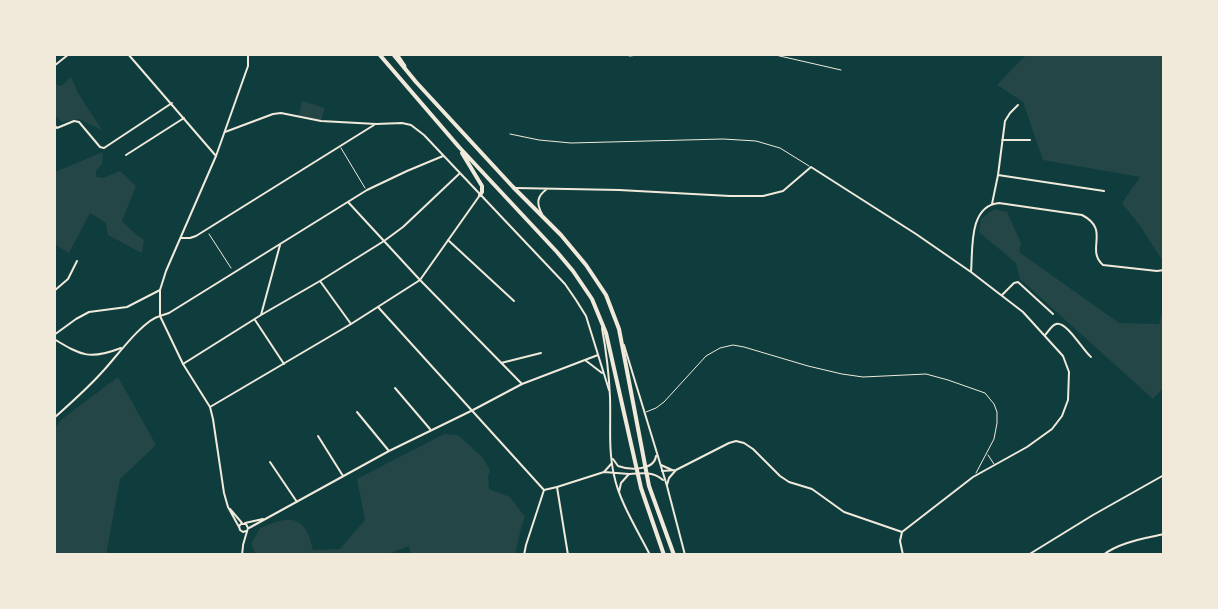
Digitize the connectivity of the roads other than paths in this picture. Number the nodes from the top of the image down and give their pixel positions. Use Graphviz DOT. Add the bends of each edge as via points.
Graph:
graph roads {
  1 [pos="69,54"];
  2 [pos="128,54"];
  3 [pos="248,54"];
  4 [pos="379,54"];
  5 [pos="395,54"];
  6 [pos="621,54"];
  7 [pos="645,54"];
  8 [pos="771,54"];
  9 [pos="54,66"];
  10 [pos="841,70"];
  11 [pos="172,103"];
  12 [pos="1018,105"];
  13 [pos="184,118"];
  14 [pos="376,124"];
  15 [pos="54,125"];
  16 [pos="225,132"];
  17 [pos="510,134"];
  18 [pos="1002,140"];
  19 [pos="1030,140"];
  20 [pos="340,146"];
  21 [pos="459,147"];
  22 [pos="126,155"];
  23 [pos="216,156"];
  24 [pos="443,156"];
  25 [pos="811,167"];
  26 [pos="460,174"];
  27 [pos="998,175"];
  28 [pos="513,187"];
  29 [pos="547,189"];
  30 [pos="367,190"];
  31 [pos="1104,191"];
  32 [pos="480,195"];
  33 [pos="348,202"];
  34 [pos="992,204"];
  35 [pos="546,220"];
  36 [pos="181,238"];
  37 [pos="448,240"];
  38 [pos="384,241"];
  39 [pos="281,243"];
  40 [pos="77,261"];
  41 [pos="1164,270"];
  42 [pos="972,272"];
  43 [pos="420,280"];
  44 [pos="320,281"];
  45 [pos="160,290"];
  46 [pos="54,291"];
  47 [pos="1002,295"];
  48 [pos="514,302"];
  49 [pos="378,307"];
  50 [pos="1053,314"];
  51 [pos="261,315"];
  52 [pos="160,316"];
  53 [pos="600,316"];
  54 [pos="255,320"];
  55 [pos="351,324"];
  56 [pos="619,329"];
  57 [pos="54,335"];
  58 [pos="1045,335"];
  59 [pos="54,339"];
  60 [pos="122,348"];
  61 [pos="541,353"];
  62 [pos="598,355"];
  63 [pos="1091,357"];
  64 [pos="585,360"];
  65 [pos="501,363"];
  66 [pos="183,364"];
  67 [pos="284,364"];
  68 [pos="604,374"];
  69 [pos="522,384"];
  70 [pos="395,388"];
  71 [pos="610,395"];
  72 [pos="210,407"];
  73 [pos="473,410"];
  74 [pos="357,412"];
  75 [pos="644,413"];
  76 [pos="54,418"];
  77 [pos="431,430"];
  78 [pos="318,436"];
  79 [pos="389,451"];
  80 [pos="656,451"];
  81 [pos="610,453"];
  82 [pos="987,453"];
  83 [pos="270,462"];
  84 [pos="612,463"];
  85 [pos="660,465"];
  86 [pos="995,465"];
  87 [pos="674,470"];
  88 [pos="662,471"];
  89 [pos="604,472"];
  90 [pos="613,472"];
  91 [pos="650,473"];
  92 [pos="629,474"];
  93 [pos="1164,475"];
  94 [pos="343,476"];
  95 [pos="614,476"];
  96 [pos="973,477"];
  97 [pos="665,482"];
  98 [pos="667,486"];
  99 [pos="556,487"];
  100 [pos="544,489"];
  101 [pos="619,492"];
  102 [pos="297,502"];
  103 [pos="228,507"];
  104 [pos="266,518"];
  105 [pos="243,523"];
  106 [pos="239,527"];
  107 [pos="245,530"];
  108 [pos="902,532"];
  109 [pos="1164,534"];
  110 [pos="242,555"];
  111 [pos="524,555"];
  112 [pos="568,555"];
  113 [pos="650,555"];
  114 [pos="664,555"];
  115 [pos="674,555"];
  116 [pos="686,555"];
  117 [pos="903,555"];
  118 [pos="1028,555"];
  119 [pos="1103,555"];
  1 -- 9 [label="street"];
  2 -- 11 [label="street"];
  3 -- 16 [label="street" via="248,66"];
  4 -- 21 [label="highway"];
  5 -- 28 [label="highway"];
  6 -- 7 [label="lane"];
  8 -- 10 [label="lane"];
  11 -- 13 [label="street"];
  11 -- 15 [label="street" via="105,148 79,123 74,121 57,128"];
  12 -- 18 [label="street" via="1007,117"];
  13 -- 22 [label="street"];
  13 -- 23 [label="street"];
  14 -- 16 [label="street" via="321,122 276,113"];
  14 -- 20 [label="street"];
  14 -- 24 [label="street" via="411,125"];
  16 -- 23 [label="street"];
  17 -- 25 [label="lane" via="571,143 756,141 780,148"];
  18 -- 19 [label="street"];
  18 -- 27 [label="street"];
  20 -- 30 [label="lane"];
  20 -- 36 [label="street" via="194,237"];
  21 -- 32 [label="highway" via="483,186"];
  21 -- 53 [label="highway" via="573,271"];
  23 -- 36 [label="street"];
  24 -- 26 [label="street"];
  24 -- 30 [label="street"];
  25 -- 29 [label="street" via="783,191 763,196"];
  25 -- 42 [label="street"];
  26 -- 32 [label="street"];
  26 -- 38 [label="street"];
  27 -- 31 [label="street"];
  27 -- 34 [label="street"];
  28 -- 29 [label="street"];
  28 -- 35 [label="highway"];
  29 -- 35 [label="street" via="538,202"];
  30 -- 33 [label="street"];
  32 -- 37 [label="street"];
  32 -- 62 [label="street" via="565,284 586,316"];
  33 -- 38 [label="street"];
  33 -- 39 [label="street"];
  34 -- 41 [label="street" via="1082,215 1095,226 1097,260 1103,266"];
  34 -- 42 [label="street" via="977,217 974,226"];
  35 -- 56 [label="highway" via="597,280"];
  36 -- 45 [label="street"];
  37 -- 43 [label="street"];
  37 -- 48 [label="street"];
  38 -- 43 [label="street"];
  38 -- 44 [label="street"];
  39 -- 51 [label="street"];
  39 -- 52 [label="street"];
  40 -- 46 [label="street" via="68,279"];
  42 -- 47 [label="street"];
  43 -- 49 [label="street"];
  43 -- 65 [label="street"];
  44 -- 51 [label="street"];
  44 -- 55 [label="street"];
  45 -- 52 [label="street"];
  45 -- 57 [label="street" via="127,307 89,312"];
  47 -- 50 [label="street" via="1018,282"];
  47 -- 58 [label="street"];
  49 -- 55 [label="street"];
  49 -- 73 [label="street"];
  51 -- 54 [label="street"];
  52 -- 60 [label="street" via="152,318"];
  52 -- 66 [label="street"];
  53 -- 71 [label="street"];
  53 -- 114 [label="highway" via="641,488"];
  54 -- 66 [label="street"];
  54 -- 67 [label="street"];
  55 -- 67 [label="street"];
  56 -- 75 [label="street"];
  56 -- 115 [label="highway" via="650,486"];
  58 -- 63 [label="street" via="1056,324 1063,324"];
  58 -- 86 [label="street" via="1063,356 1069,372 1068,400 1062,416 1052,429"];
  59 -- 60 [label="street" via="92,356"];
  60 -- 76 [label="street"];
  61 -- 65 [label="street"];
  62 -- 64 [label="street"];
  62 -- 68 [label="street"];
  64 -- 68 [label="street"];
  64 -- 69 [label="street"];
  65 -- 69 [label="street"];
  66 -- 72 [label="street"];
  67 -- 72 [label="street"];
  68 -- 71 [label="street"];
  69 -- 73 [label="street"];
  70 -- 77 [label="street"];
  71 -- 81 [label="street"];
  72 -- 103 [label="street"];
  73 -- 77 [label="street"];
  73 -- 100 [label="street"];
  74 -- 79 [label="street"];
  75 -- 80 [label="street"];
  75 -- 82 [label="lane" via="663,402 706,356 733,345 842,374 926,374 985,393 997,412 994,439"];
  77 -- 79 [label="street"];
  78 -- 94 [label="street"];
  79 -- 94 [label="street"];
  80 -- 81 [label="street" via="651,465 631,468 618,466"];
  80 -- 85 [label="street"];
  81 -- 84 [label="street"];
  82 -- 86 [label="lane"];
  82 -- 96 [label="lane"];
  83 -- 102 [label="street"];
  84 -- 89 [label="street"];
  84 -- 90 [label="street"];
  85 -- 87 [label="street"];
  85 -- 88 [label="street"];
  86 -- 96 [label="street"];
  87 -- 88 [label="street"];
  87 -- 98 [label="street"];
  87 -- 108 [label="street" via="729,443 744,443 780,476 812,489 838,510"];
  88 -- 91 [label="street"];
  88 -- 97 [label="street"];
  89 -- 90 [label="street"];
  89 -- 95 [label="street"];
  89 -- 99 [label="street"];
  90 -- 92 [label="street"];
  90 -- 95 [label="street"];
  91 -- 92 [label="street"];
  91 -- 97 [label="street"];
  92 -- 101 [label="street"];
  93 -- 118 [label="street"];
  94 -- 102 [label="street"];
  95 -- 101 [label="street"];
  96 -- 108 [label="street"];
  97 -- 98 [label="street"];
  98 -- 116 [label="street"];
  99 -- 100 [label="street"];
  99 -- 112 [label="street"];
  100 -- 111 [label="street"];
  101 -- 113 [label="street"];
  102 -- 104 [label="street"];
  103 -- 105 [label="street"];
  103 -- 106 [label="street"];
  104 -- 105 [label="street"];
  104 -- 107 [label="street"];
  105 -- 106 [label="street"];
  105 -- 107 [label="street"];
  106 -- 107 [label="street"];
  107 -- 110 [label="street"];
  108 -- 117 [label="street"];
  109 -- 119 [label="street" via="1134,540"];
}
